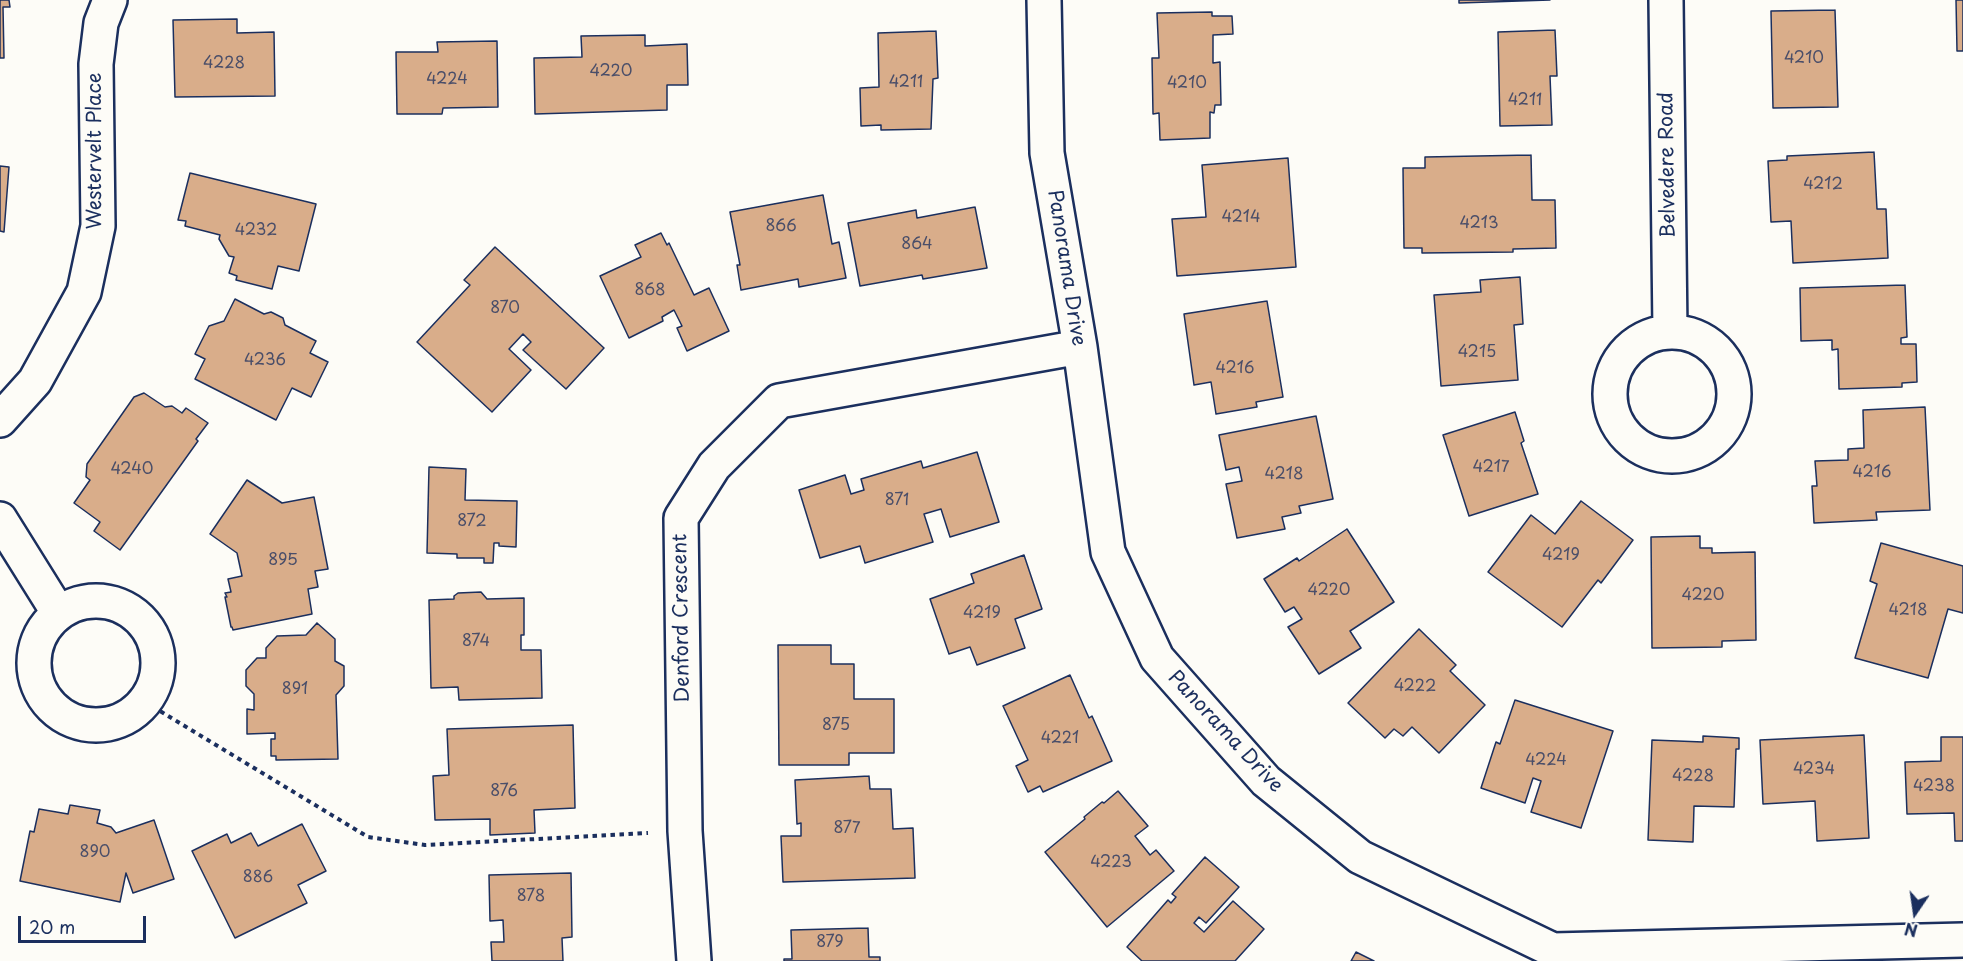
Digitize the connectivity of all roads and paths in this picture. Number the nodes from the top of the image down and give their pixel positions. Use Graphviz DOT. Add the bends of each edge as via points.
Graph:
graph roads {
  1 [pos="110,0"];
  2 [pos="1044,0"];
  3 [pos="1666,0"];
  4 [pos="1670,331"];
  5 [pos="1080,347"];
  6 [pos="0,420"];
  7 [pos="0,519"];
  8 [pos="58,612"];
  9 [pos="145,702"];
  10 [pos="684,831"];
  11 [pos="1946,947"];
  12 [pos="1550,956"];
  13 [pos="694,961"];
  1 -- 6 [label="street, Westervelt Place" via="101,23 96,64 98,226 84,292 36,381"];
  2 -- 5 [label="street, Panorama Drive" via="1047,153"];
  3 -- 4 [label="street, Belvedere Road"];
  5 -- 10 [label="street, Denford Crescent" via="779,401 714,466 681,518"];
  5 -- 12 [label="street, Panorama Drive" via="1108,552 1157,658 1266,782 1360,857"];
  7 -- 8 [label="street"];
  8 -- 9 [label="street" via="78,602 101,600 123,606 141,619 153,638 159,659 156,682"];
  8 -- 9 [label="street" via="42,629 34,651 34,675 43,697 60,715 81,724 105,725 128,717"];
  9 -- 10 [label="path" via="368,837 424,844"];
  10 -- 13 [label="street, Denford Crescent"];
  11 -- 12 [label="street, Panorama Drive"];
}
